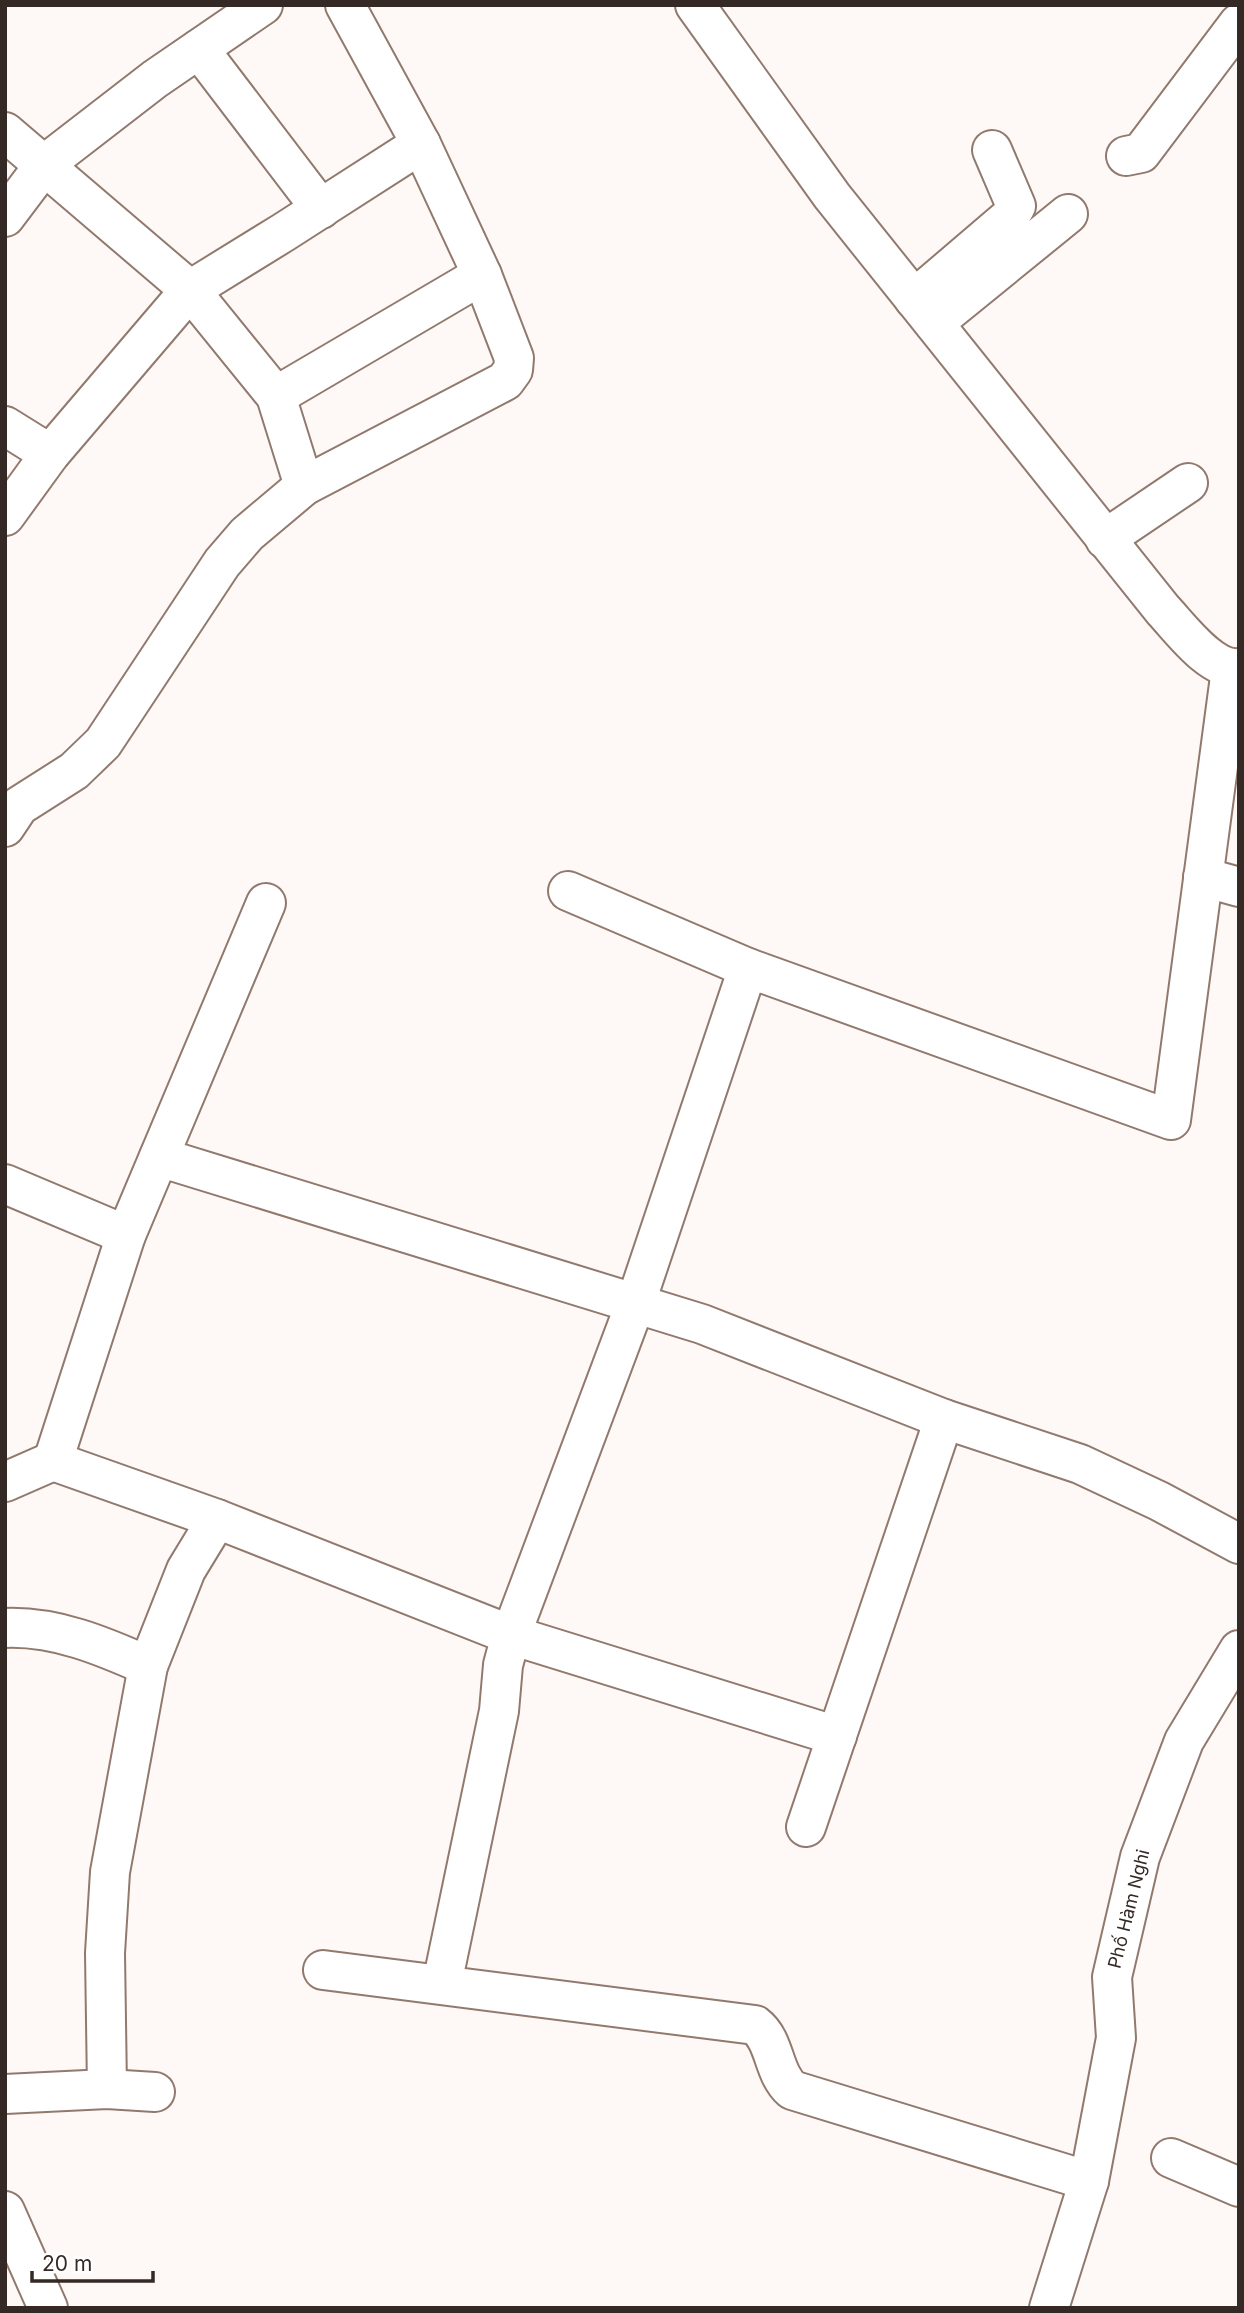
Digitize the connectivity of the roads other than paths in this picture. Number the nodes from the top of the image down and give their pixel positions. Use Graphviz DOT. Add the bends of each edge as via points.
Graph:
graph roads {
  1 [pos="263,5"];
  2 [pos="345,5"];
  3 [pos="695,5"];
  4 [pos="1239,23"];
  5 [pos="199,49"];
  6 [pos="5,132"];
  7 [pos="421,144"];
  8 [pos="992,150"];
  9 [pos="1126,156"];
  10 [pos="45,164"];
  11 [pos="321,209"];
  12 [pos="1068,214"];
  13 [pos="5,217"];
  14 [pos="482,275"];
  15 [pos="190,290"];
  16 [pos="924,311"];
  17 [pos="276,396"];
  18 [pos="5,426"];
  19 [pos="50,454"];
  20 [pos="1188,483"];
  21 [pos="304,486"];
  22 [pos="5,516"];
  23 [pos="1105,539"];
  24 [pos="1235,669"];
  25 [pos="10,810"];
  26 [pos="1221,882"];
  27 [pos="568,891"];
  28 [pos="265,902"];
  29 [pos="748,968"];
  30 [pos="159,1157"];
  31 [pos="5,1184"];
  32 [pos="126,1235"];
  33 [pos="636,1303"];
  34 [pos="944,1419"];
  35 [pos="53,1461"];
  36 [pos="5,1482"];
  37 [pos="217,1519"];
  38 [pos="1239,1544"];
  39 [pos="5,1628"];
  40 [pos="511,1635"];
  41 [pos="1239,1650"];
  42 [pos="148,1666"];
  43 [pos="837,1736"];
  44 [pos="806,1827"];
  45 [pos="323,1969"];
  46 [pos="442,1984"];
  47 [pos="107,2089"];
  48 [pos="155,2091"];
  49 [pos="5,2094"];
  50 [pos="1171,2158"];
  51 [pos="1089,2181"];
  52 [pos="1239,2187"];
  53 [pos="5,2211"];
  54 [pos="48,2308"];
  55 [pos="1049,2308"];
  1 -- 5 [label="street"];
  2 -- 7 [label="street"];
  3 -- 16 [label="street" via="832,196"];
  4 -- 9 [label="street" via="1141,153"];
  5 -- 10 [label="street"];
  5 -- 11 [label="street"];
  6 -- 10 [label="street"];
  7 -- 11 [label="street"];
  7 -- 14 [label="street"];
  8 -- 16 [label="street" via="1016,206"];
  10 -- 13 [label="street"];
  10 -- 15 [label="street"];
  11 -- 15 [label="street"];
  12 -- 16 [label="street"];
  14 -- 17 [label="street"];
  14 -- 21 [label="street" via="514,358 505,381"];
  15 -- 17 [label="street"];
  15 -- 19 [label="street"];
  16 -- 23 [label="street"];
  17 -- 21 [label="street"];
  18 -- 19 [label="street"];
  19 -- 22 [label="street"];
  20 -- 23 [label="street"];
  21 -- 25 [label="street" via="247,534 222,563 103,743 74,771"];
  23 -- 24 [label="street" via="1198,648"];
  24 -- 26 [label="street"];
  26 -- 29 [label="street" via="1171,1121"];
  27 -- 29 [label="street"];
  28 -- 30 [label="street"];
  29 -- 33 [label="street"];
  30 -- 32 [label="street"];
  30 -- 33 [label="street"];
  31 -- 32 [label="street"];
  32 -- 35 [label="street"];
  33 -- 34 [label="street" via="702,1324"];
  33 -- 40 [label="street"];
  34 -- 38 [label="street" via="1080,1464"];
  34 -- 43 [label="street"];
  35 -- 36 [label="street"];
  35 -- 37 [label="street"];
  37 -- 40 [label="street"];
  37 -- 42 [label="street" via="186,1570"];
  39 -- 42 [label="street" via="89,1640"];
  40 -- 43 [label="street"];
  40 -- 46 [label="street"];
  41 -- 51 [label="street, Phố Hàm Nghi" via="1184,1741 1140,1857 1112,1977 1116,2038"];
  42 -- 47 [label="street" via="110,1871 105,1953"];
  43 -- 44 [label="street"];
  45 -- 46 [label="street"];
  46 -- 51 [label="street" via="755,2025 764,2032 777,2070 792,2090"];
  47 -- 48 [label="street"];
  47 -- 49 [label="street"];
  50 -- 52 [label="street"];
  51 -- 55 [label="street, Phố Hàm Nghi"];
  53 -- 54 [label="street"];
}
